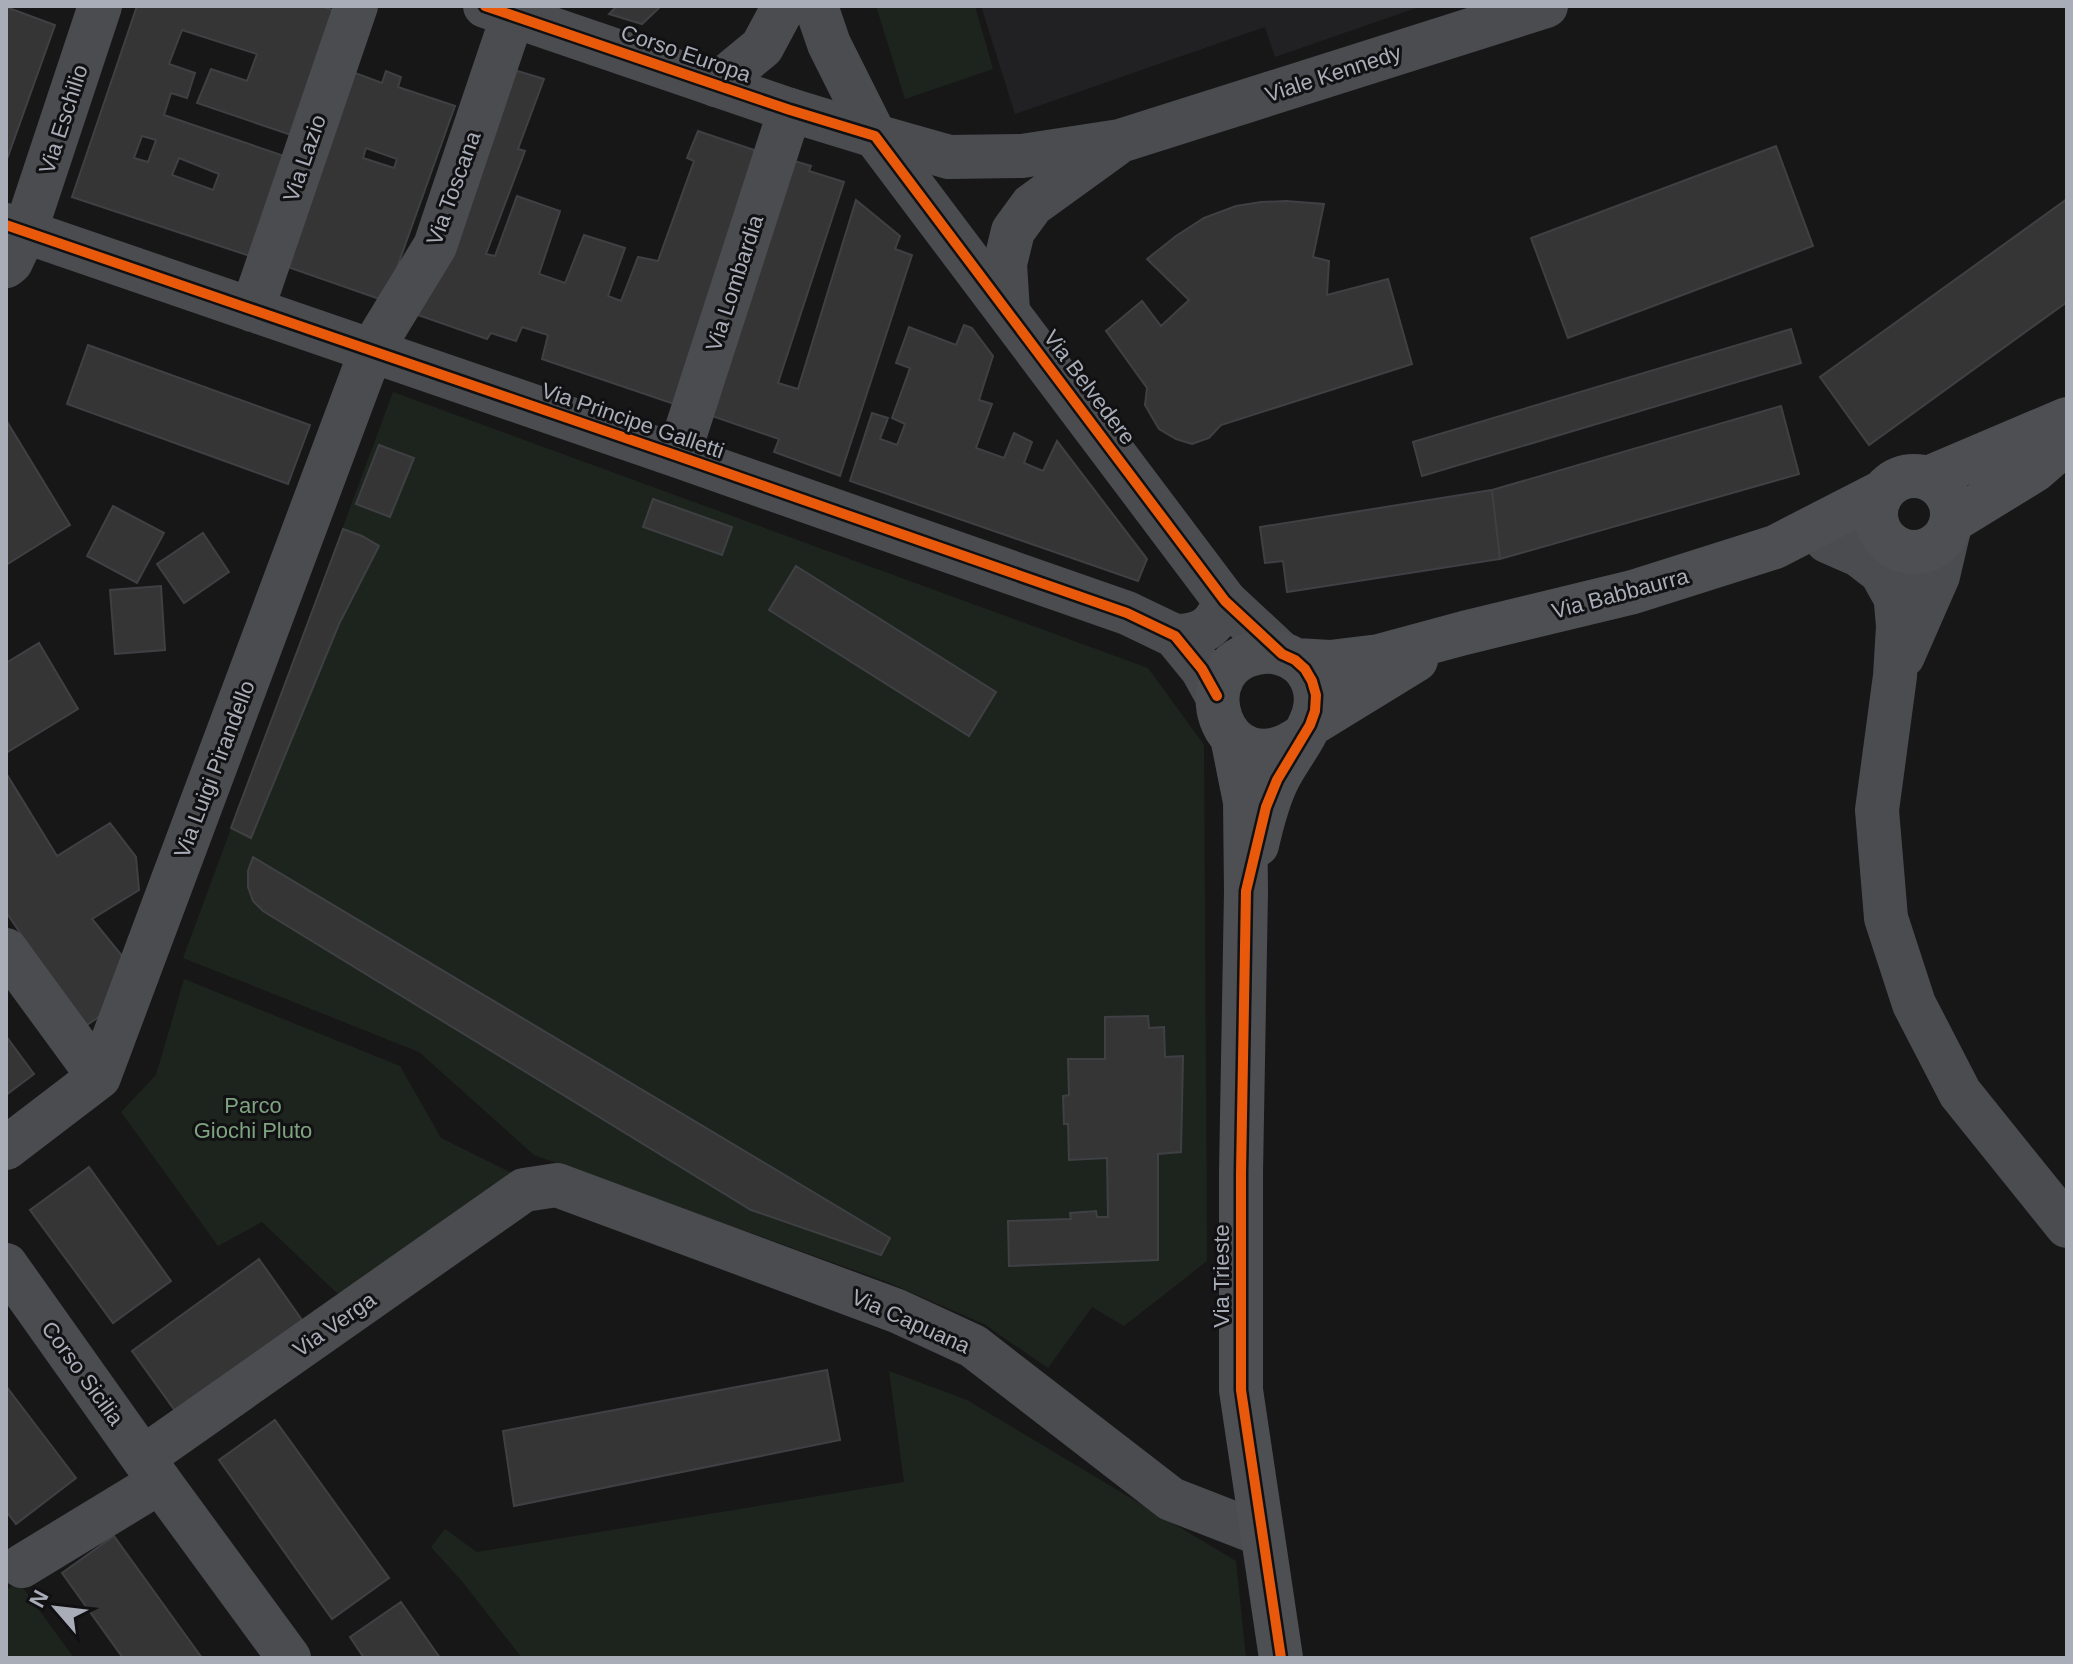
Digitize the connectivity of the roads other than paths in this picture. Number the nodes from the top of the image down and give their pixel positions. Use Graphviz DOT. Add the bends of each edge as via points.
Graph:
graph roads {
  1 [pos="100,6"];
  2 [pos="356,6"];
  3 [pos="784,6"];
  4 [pos="816,6"];
  5 [pos="1546,6"];
  6 [pos="499,10"];
  7 [pos="716,85"];
  8 [pos="790,110"];
  9 [pos="875,136"];
  10 [pos="1120,141"];
  11 [pos="12,241"];
  12 [pos="252,310"];
  13 [pos="1008,311"];
  14 [pos="371,351"];
  15 [pos="2067,419"];
  16 [pos="678,456"];
  17 [pos="2051,456"];
  18 [pos="1928,478"];
  19 [pos="1882,492"];
  20 [pos="1950,525"];
  21 [pos="1827,541"];
  22 [pos="1890,545"];
  23 [pos="1775,547"];
  24 [pos="1938,576"];
  25 [pos="1895,597"];
  26 [pos="1225,601"];
  27 [pos="1464,633"];
  28 [pos="1175,636"];
  29 [pos="1289,657"];
  30 [pos="1895,676"];
  31 [pos="1217,696"];
  32 [pos="1306,731"];
  33 [pos="1232,737"];
  34 [pos="1246,891"];
  35 [pos="6,950"];
  36 [pos="99,1077"];
  37 [pos="6,1148"];
  38 [pos="524,1190"];
  39 [pos="2067,1226"];
  40 [pos="6,1265"];
  41 [pos="152,1470"];
  42 [pos="1261,1534"];
  43 [pos="22,1566"];
  44 [pos="289,1658"];
  45 [pos="1281,1658"];
  1 -- 11 [label="street, Via Eschilio"];
  2 -- 12 [label="street, Via Lazio"];
  3 -- 7 [label="street" via="762,47"];
  4 -- 9 [label="street, Via Belvedere"];
  5 -- 10 [label="street, Viale Kennedy"];
  6 -- 7 [label="street, Corso Europa"];
  6 -- 14 [label="street, Via Toscana" via="435,246"];
  7 -- 8 [label="street, Corso Europa"];
  8 -- 9 [label="street, Corso Europa"];
  8 -- 16 [label="street, Via Lombardia"];
  9 -- 10 [label="street, Corso Europa" via="949,157 1022,156"];
  9 -- 13 [label="street, Via Belvedere"];
  10 -- 13 [label="street" via="1032,205 1013,231 1005,264"];
  11 -- 12 [label="street, Via Principe Galletti"];
  12 -- 14 [label="street, Via Principe Galletti"];
  13 -- 26 [label="street, Via Belvedere"];
  14 -- 16 [label="street, Via Principe Galletti"];
  14 -- 36 [label="street, Via Luigi Pirandello"];
  15 -- 18 [label="main road"];
  16 -- 28 [label="street, Via Principe Galletti" via="1127,613"];
  17 -- 20 [label="main road"];
  17 -- 24 [label="street"];
  18 -- 19 [label="main road" via="1903,477"];
  18 -- 20 [label="main road" via="1947,495"];
  19 -- 22 [label="main road" via="1875,520"];
  19 -- 23 [label="main road"];
  20 -- 22 [label="main road" via="1928,550 1915,553"];
  20 -- 24 [label="street"];
  21 -- 22 [label="main road"];
  21 -- 23 [label="main road"];
  21 -- 25 [label="street" via="1881,572"];
  22 -- 25 [label="street"];
  23 -- 27 [label="main road, Via Babbaurra" via="1633,592"];
  24 -- 30 [label="street"];
  25 -- 30 [label="street"];
  26 -- 28 [label="street" via="1207,629"];
  26 -- 29 [label="street, Via Belvedere"];
  27 -- 29 [label="main road" via="1379,656 1330,662"];
  27 -- 32 [label="main road" via="1390,674"];
  28 -- 31 [label="street, Via Principe Galletti"];
  29 -- 31 [label="main road" via="1268,651 1240,659 1221,681"];
  29 -- 32 [label="main road" via="1305,669 1316,695"];
  30 -- 39 [label="street" via="1877,810 1886,918 1914,1004 1960,1093"];
  31 -- 33 [label="main road" via="1223,725"];
  32 -- 33 [label="main road" via="1274,751 1259,751"];
  32 -- 34 [label="main road" via="1266,807"];
  33 -- 34 [label="main road" via="1245,802"];
  34 -- 42 [label="main road, Via Trieste" via="1241,1390"];
  35 -- 36 [label="street"];
  36 -- 37 [label="street"];
  38 -- 41 [label="street, Via Verga"];
  38 -- 42 [label="street, Via Capuana" via="557,1185 910,1316 973,1346 1171,1499"];
  40 -- 41 [label="street, Corso Sicilia"];
  41 -- 43 [label="street"];
  41 -- 44 [label="street, Corso Sicilia"];
  42 -- 45 [label="main road, Via Trieste"];
}
